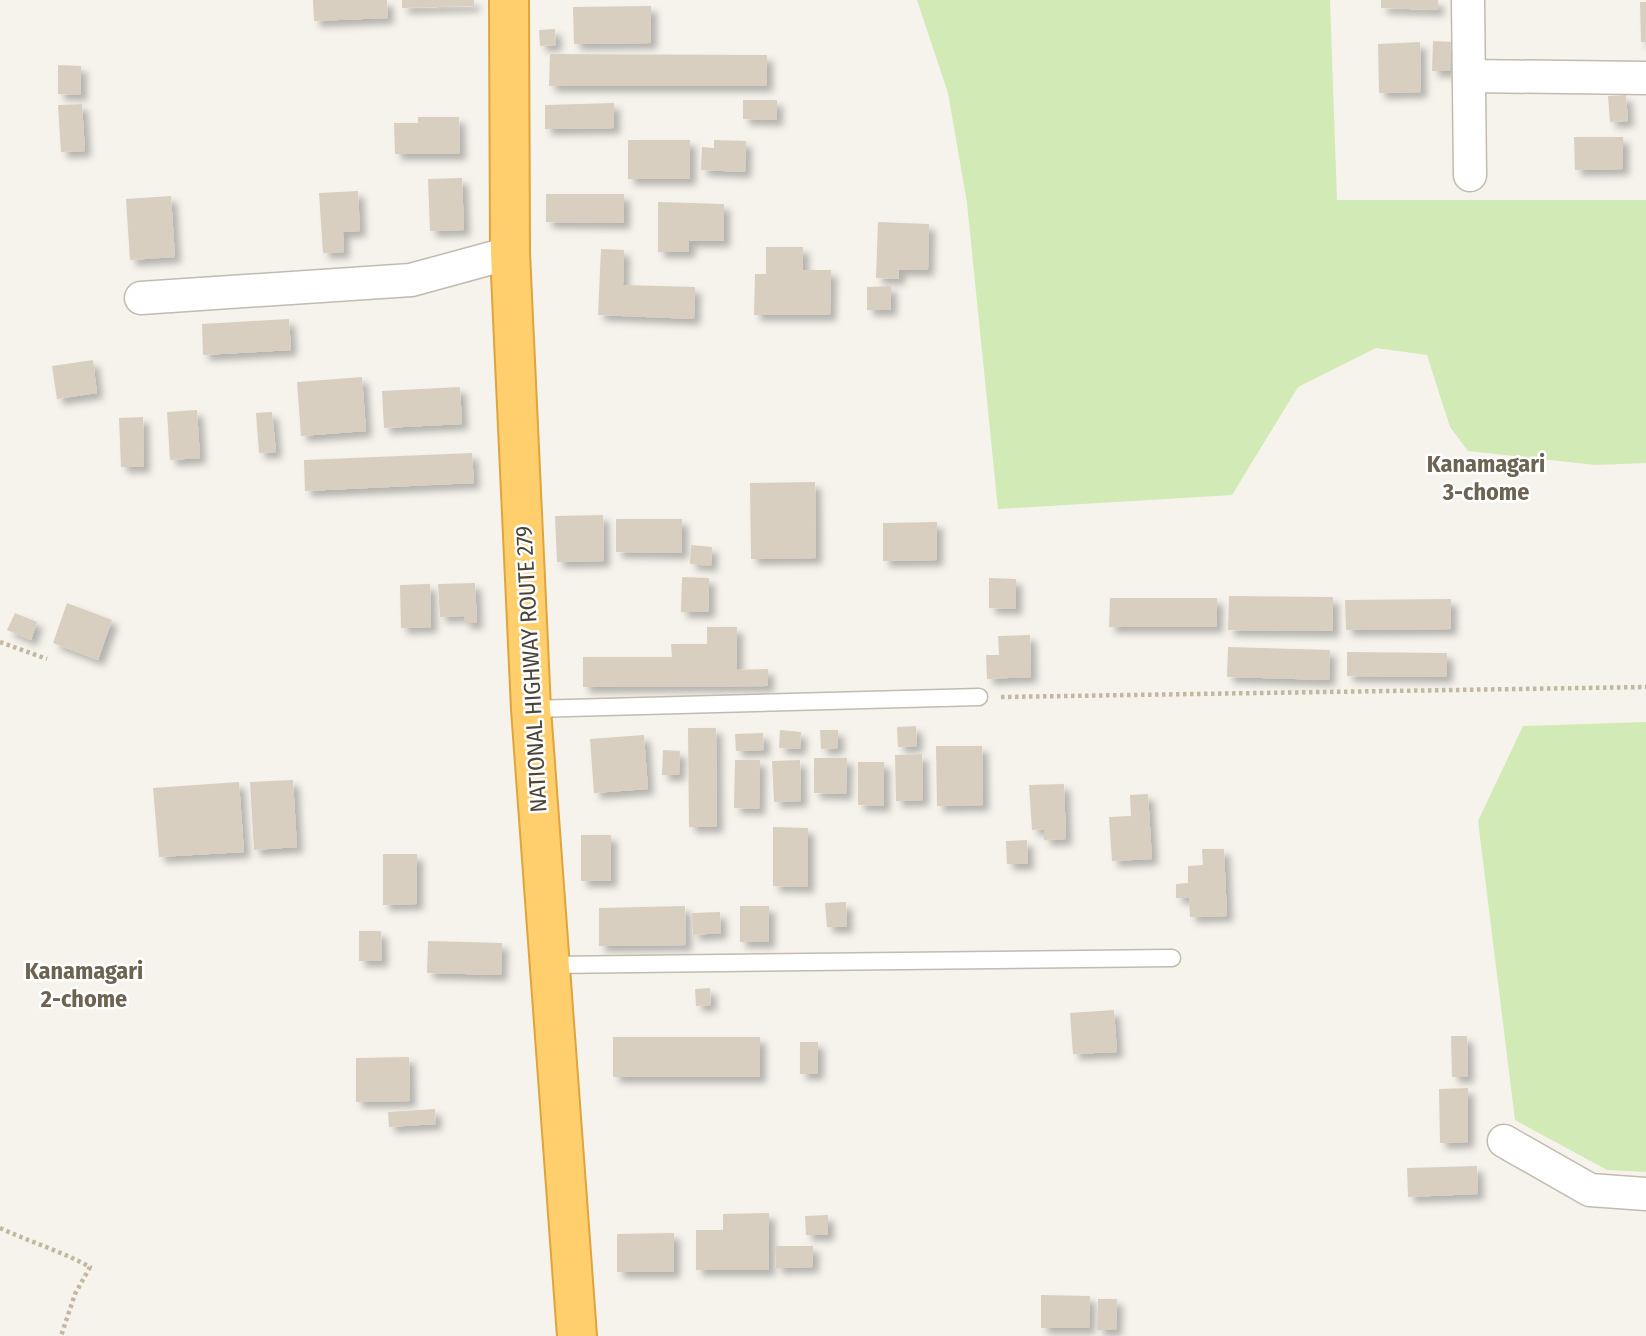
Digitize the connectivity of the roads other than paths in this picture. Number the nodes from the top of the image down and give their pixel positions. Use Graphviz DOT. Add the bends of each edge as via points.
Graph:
graph roads {
  1 [pos="509,0"];
  2 [pos="1468,0"];
  3 [pos="1469,76"];
  4 [pos="1646,78"];
  5 [pos="1470,175"];
  6 [pos="510,253"];
  7 [pos="141,298"];
  8 [pos="979,698"];
  9 [pos="531,709"];
  10 [pos="1172,958"];
  11 [pos="550,965"];
  12 [pos="1504,1141"];
  13 [pos="1646,1194"];
  14 [pos="577,1336"];
  1 -- 6 [label="highway, NATIONAL HIGHWAY ROUTE 279"];
  2 -- 3 [label="street"];
  3 -- 4 [label="street"];
  3 -- 5 [label="street"];
  6 -- 7 [label="street" via="411,280"];
  6 -- 9 [label="highway, NATIONAL HIGHWAY ROUTE 279"];
  8 -- 9 [label="lane"];
  9 -- 11 [label="highway, NATIONAL HIGHWAY ROUTE 279"];
  10 -- 11 [label="lane"];
  11 -- 14 [label="highway, NATIONAL HIGHWAY ROUTE 279"];
  12 -- 13 [label="street" via="1590,1190"];
}
